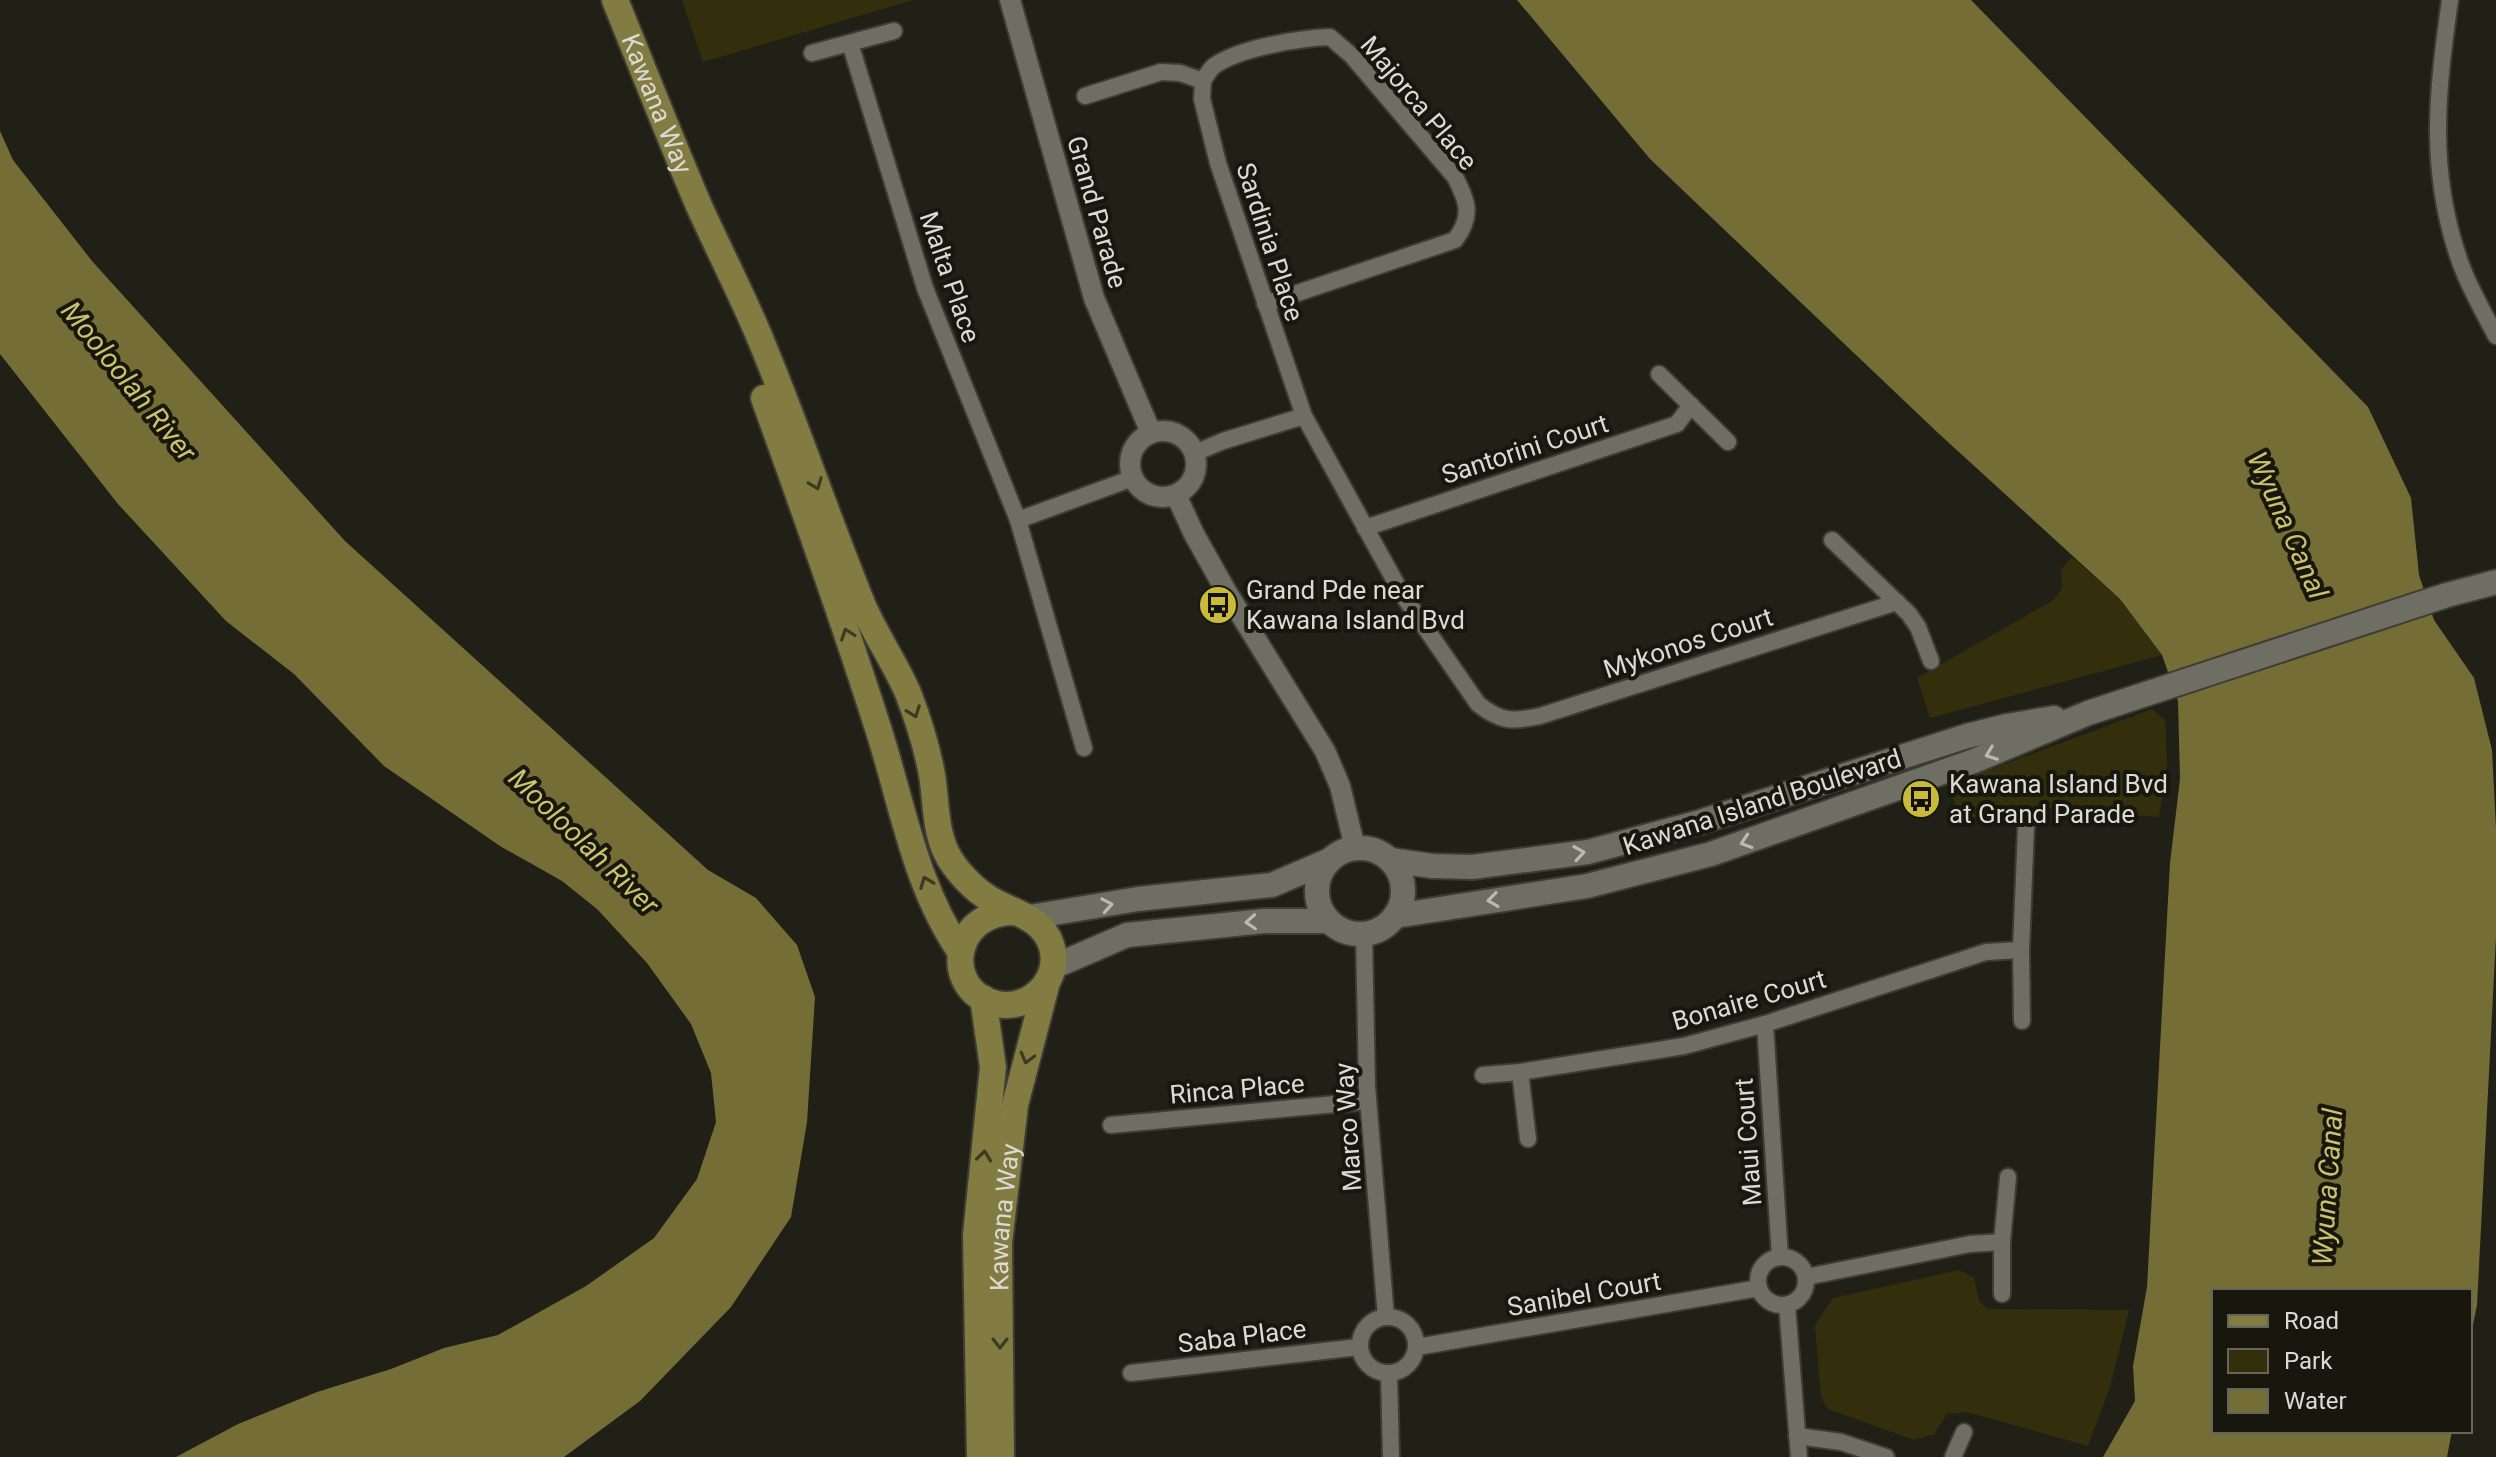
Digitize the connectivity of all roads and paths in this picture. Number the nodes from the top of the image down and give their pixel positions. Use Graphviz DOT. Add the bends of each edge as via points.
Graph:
graph roads {
  1 [pos="615,0"];
  2 [pos="1010,0"];
  3 [pos="2450,0"];
  4 [pos="894,31"];
  5 [pos="850,43"];
  6 [pos="812,53"];
  7 [pos="1203,81"];
  8 [pos="1085,96"];
  9 [pos="699,206"];
  10 [pos="1265,304"];
  11 [pos="2496,336"];
  12 [pos="1659,374"];
  13 [pos="1691,405"];
  14 [pos="1304,416"];
  15 [pos="1151,433"];
  16 [pos="1728,442"];
  17 [pos="1195,453"];
  18 [pos="1133,478"];
  19 [pos="1176,495"];
  20 [pos="1018,520"];
  21 [pos="1365,528"];
  22 [pos="1832,540"];
  23 [pos="2494,581"];
  24 [pos="1897,602"];
  25 [pos="1931,661"];
  26 [pos="2088,713"];
  27 [pos="1492,715"];
  28 [pos="1084,748"];
  29 [pos="2026,827"];
  30 [pos="1355,848"];
  31 [pos="1330,860"];
  32 [pos="1390,860"];
  33 [pos="1022,915"];
  34 [pos="1395,916"];
  35 [pos="1329,921"];
  36 [pos="1364,934"];
  37 [pos="2021,950"];
  38 [pos="960,951"];
  39 [pos="1050,975"];
  40 [pos="983,998"];
  41 [pos="2022,1021"];
  42 [pos="1765,1024"];
  43 [pos="1520,1072"];
  44 [pos="1483,1075"];
  45 [pos="1368,1101"];
  46 [pos="1111,1125"];
  47 [pos="1528,1139"];
  48 [pos="2008,1177"];
  49 [pos="2002,1242"];
  50 [pos="1780,1257"];
  51 [pos="1806,1277"];
  52 [pos="1759,1288"];
  53 [pos="2002,1294"];
  54 [pos="1787,1305"];
  55 [pos="1386,1317"];
  56 [pos="1359,1347"];
  57 [pos="1417,1347"];
  58 [pos="1131,1373"];
  59 [pos="1389,1374"];
  60 [pos="1964,1432"];
  61 [pos="1797,1436"];
  62 [pos="980,1457"];
  63 [pos="1001,1457"];
  64 [pos="1391,1457"];
  65 [pos="1799,1457"];
  66 [pos="1886,1457"];
  67 [pos="1953,1457"];
  1 -- 9 [label="main road, Kawana Way"];
  2 -- 15 [label="street, Grand Parade" via="1094,298"];
  3 -- 11 [label="street" via="2437,155 2460,263"];
  4 -- 5 [label="street"];
  5 -- 6 [label="street"];
  5 -- 20 [label="street, Malta Place" via="925,288"];
  7 -- 8 [label="street" via="1161,72"];
  7 -- 10 [label="street, Sardinia Place" via="1206,118"];
  7 -- 10 [label="street, Majorca Place" via="1213,67 1231,57 1298,38 1330,37 1455,177 1467,200 1465,226 1455,240"];
  9 -- 33 [label="main road, one-way" via="757,331 864,608 907,692 925,741 946,852 987,898"];
  38 -- 9 [label="main road, one-way" via="942,924 913,847 873,713"];
  10 -- 14 [label="street, Sardinia Place"];
  12 -- 13 [label="street"];
  13 -- 16 [label="street"];
  13 -- 21 [label="street, Santorini Court" via="1677,424"];
  14 -- 17 [label="street"];
  14 -- 21 [label="street, Sardinia Place"];
  15 -- 17 [label="street" via="1172,432"];
  15 -- 18 [label="street" via="1133,452"];
  17 -- 19 [label="street" via="1195,473"];
  18 -- 19 [label="street" via="1147,493"];
  18 -- 20 [label="street"];
  19 -- 30 [label="street" via="1226,591 1325,751"];
  20 -- 28 [label="street, Malta Place"];
  21 -- 27 [label="street, Sardinia Place" via="1410,606 1478,704"];
  22 -- 24 [label="street"];
  23 -- 26 [label="main road, Kawana Island Boulevard"];
  24 -- 25 [label="street" via="1918,627"];
  24 -- 27 [label="street, Mykonos Court" via="1540,716 1515,721"];
  32 -- 26 [label="main road, Kawana Island Boulevard, one-way" via="1472,867 1588,852 1700,822 1967,736"];
  26 -- 34 [label="main road, Kawana Island Boulevard, one-way" via="1974,761 1711,854 1587,886"];
  29 -- 37 [label="street"];
  30 -- 31 [label="main road"];
  30 -- 32 [label="main road"];
  33 -- 31 [label="main road, one-way" via="1272,885"];
  31 -- 35 [label="main road" via="1317,885 1317,898"];
  32 -- 34 [label="main road" via="1403,886"];
  33 -- 38 [label="main road" via="1001,912 976,923"];
  33 -- 39 [label="main road" via="1050,940"];
  34 -- 36 [label="main road"];
  35 -- 36 [label="main road" via="1339,929"];
  35 -- 39 [label="main road, one-way" via="1264,921 1127,935"];
  36 -- 45 [label="street, Marco Way"];
  37 -- 41 [label="street"];
  37 -- 42 [label="street, Bonaire Court" via="1986,952"];
  38 -- 40 [label="main road" via="963,975"];
  39 -- 40 [label="main road" via="1038,994 1025,1001 996,1004"];
  39 -- 63 [label="main road, Kawana Way, one-way" via="1015,1105 1001,1208"];
  62 -- 40 [label="main road, Kawana Way, one-way" via="976,1235 993,1067"];
  42 -- 43 [label="street, Bonaire Court" via="1684,1046"];
  42 -- 50 [label="street, Maui Court"];
  43 -- 44 [label="street, Bonaire Court"];
  43 -- 47 [label="street"];
  45 -- 46 [label="street, Rinca Place"];
  45 -- 55 [label="street, Marco Way"];
  48 -- 49 [label="street"];
  49 -- 51 [label="street"];
  49 -- 53 [label="street"];
  50 -- 51 [label="street" via="1800,1264"];
  50 -- 52 [label="street" via="1762,1268"];
  51 -- 54 [label="street" via="1800,1298"];
  52 -- 54 [label="street" via="1773,1304"];
  52 -- 57 [label="street, Sanibel Court"];
  54 -- 61 [label="street"];
  55 -- 56 [label="street" via="1370,1323"];
  55 -- 57 [label="street" via="1404,1322"];
  56 -- 58 [label="street, Saba Place"];
  56 -- 59 [label="street" via="1366,1363"];
  57 -- 59 [label="street" via="1405,1369"];
  59 -- 64 [label="street"];
  60 -- 67 [label="street"];
  61 -- 65 [label="street"];
  61 -- 66 [label="street" via="1841,1442"];
}
